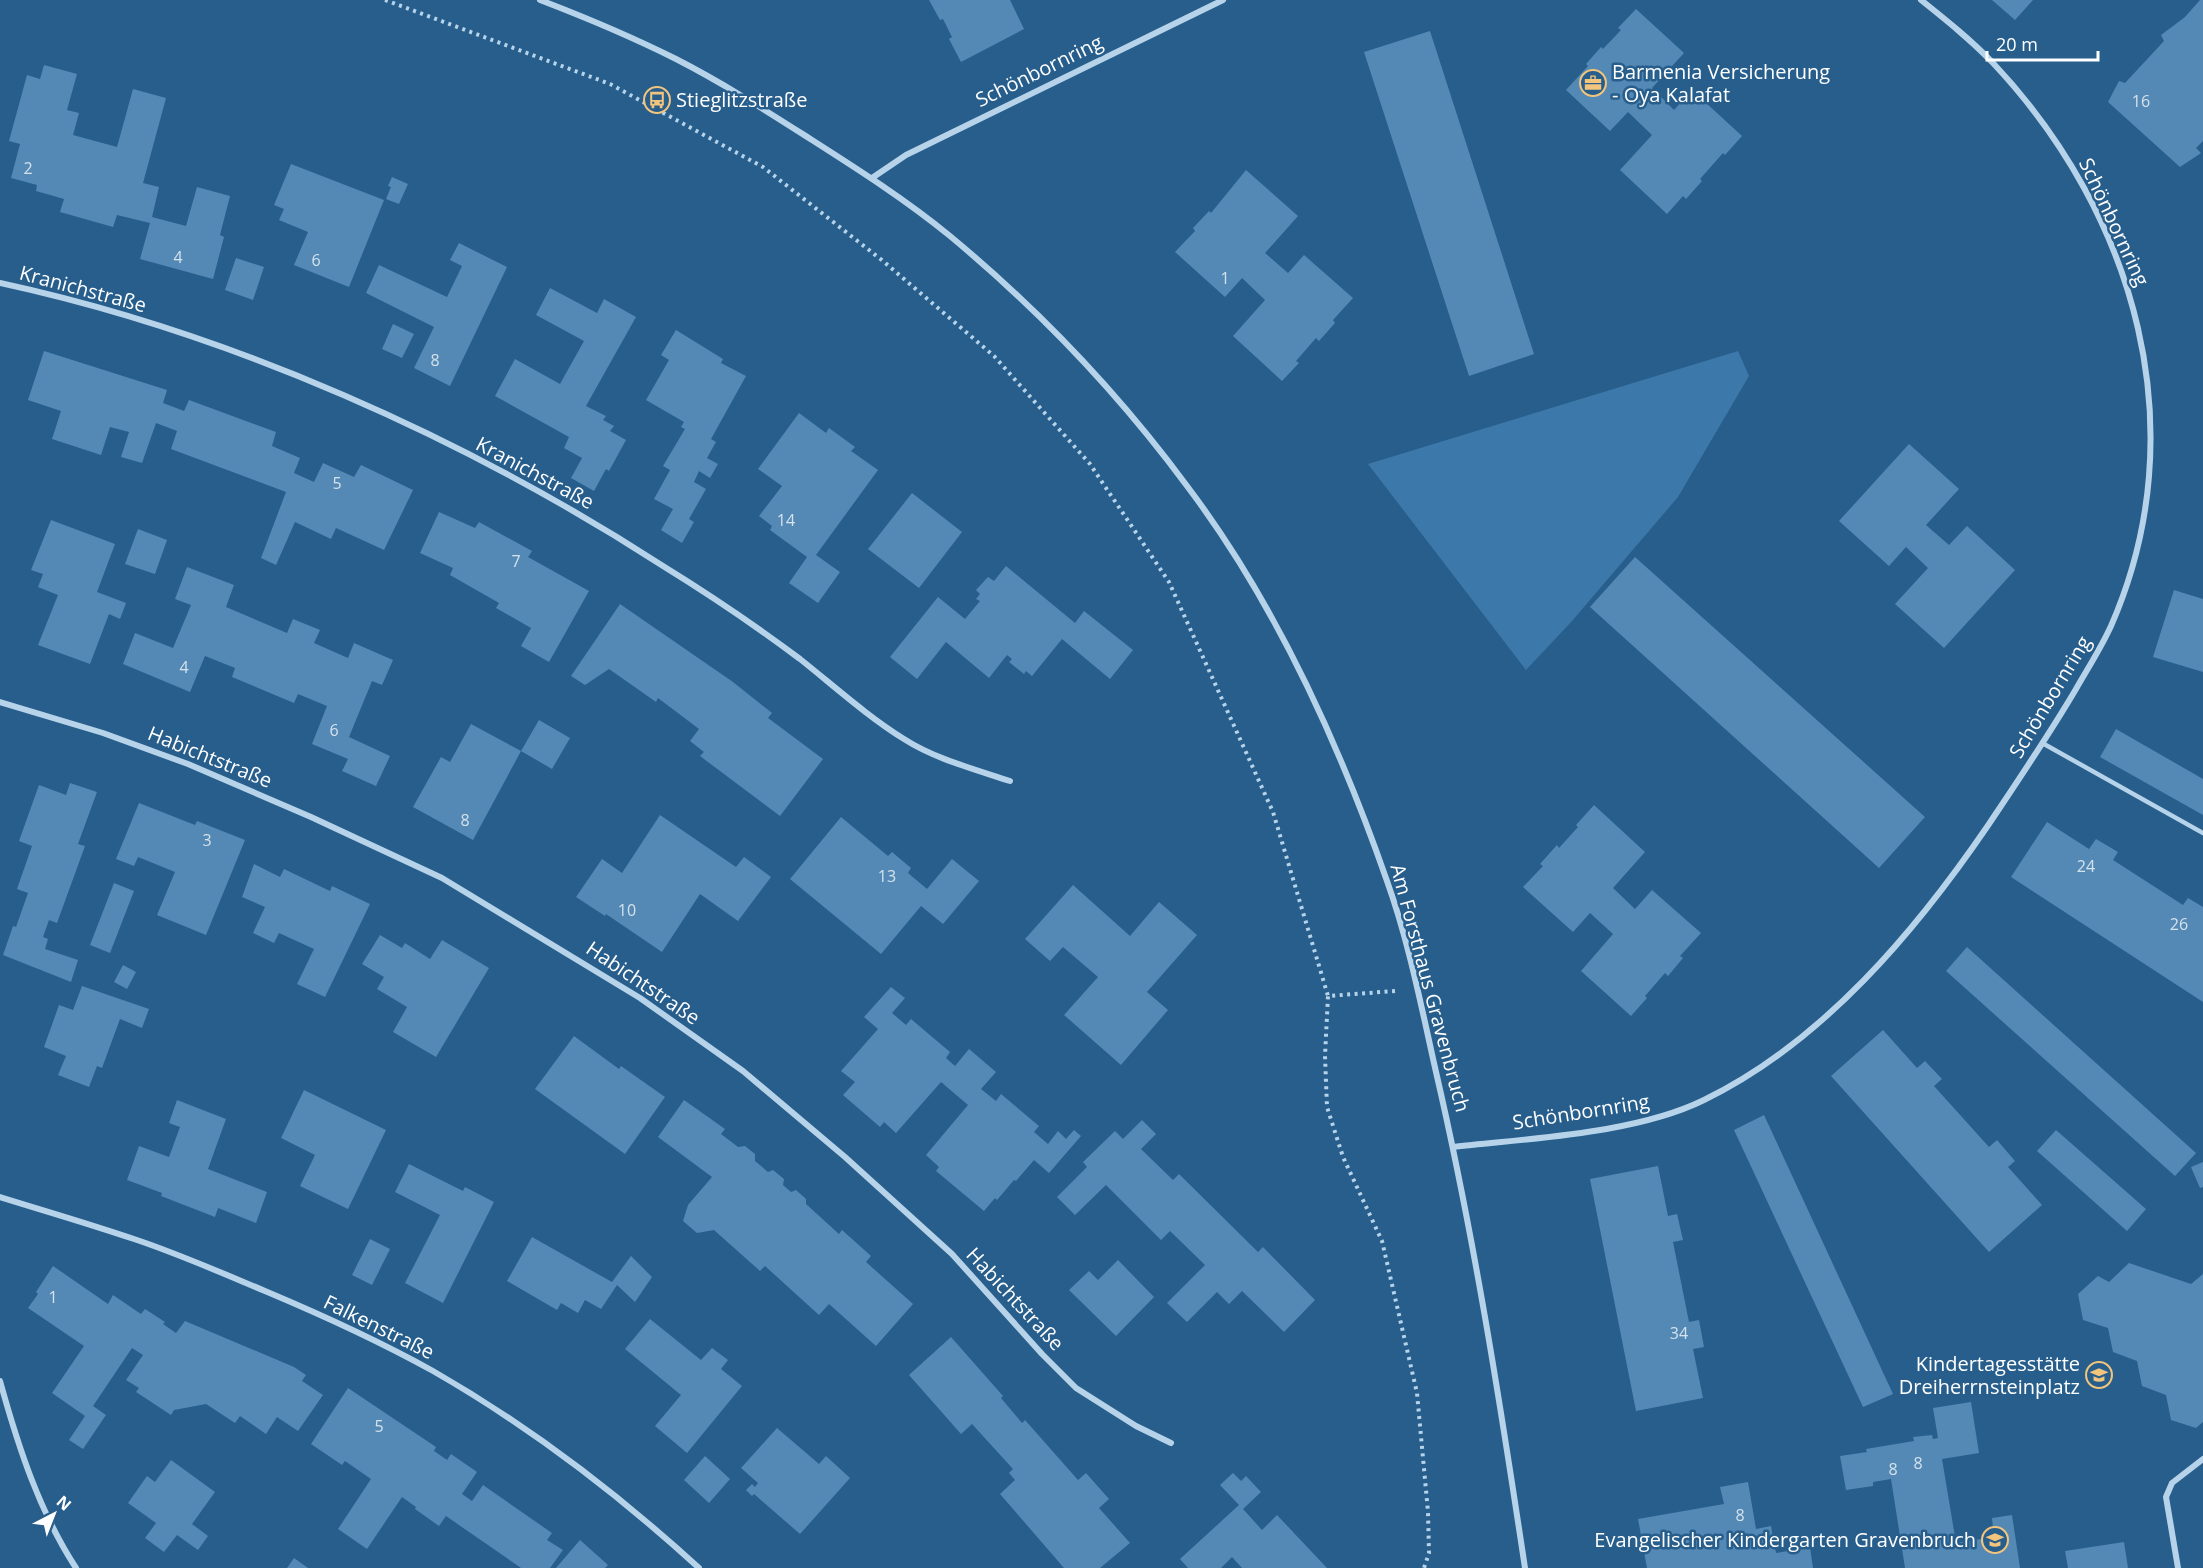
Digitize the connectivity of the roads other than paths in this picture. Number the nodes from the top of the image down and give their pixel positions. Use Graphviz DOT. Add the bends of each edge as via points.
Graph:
graph roads {
  1 [pos="540,0"];
  2 [pos="1223,0"];
  3 [pos="1921,0"];
  4 [pos="872,178"];
  5 [pos="0,283"];
  6 [pos="0,702"];
  7 [pos="2044,744"];
  8 [pos="1010,781"];
  9 [pos="2203,833"];
  10 [pos="1453,1147"];
  11 [pos="0,1197"];
  12 [pos="0,1381"];
  13 [pos="1171,1443"];
  14 [pos="2203,1459"];
  15 [pos="76,1568"];
  16 [pos="699,1568"];
  17 [pos="1525,1568"];
  18 [pos="2178,1568"];
  1 -- 4 [label="street, Am Forsthaus Gravenbruch" via="609,26 680,61"];
  2 -- 4 [label="street, Schönbornring" via="906,155"];
  3 -- 7 [label="street, Schönbornring" via="1992,62 2030,105 2082,181 2118,262 2143,346 2152,434 2143,524 2110,627"];
  4 -- 10 [label="street, Am Forsthaus Gravenbruch" via="949,235 1048,325 1125,409 1189,488 1243,569 1339,754 1389,885"];
  5 -- 8 [label="street, Kranichstraße" via="55,295 211,343 399,421 534,487 712,597 905,740 942,758"];
  6 -- 13 [label="street, Habichtstraße" via="188,764 311,817 442,878 631,992 743,1071 845,1157 952,1254 1076,1388"];
  7 -- 9 [label="lane"];
  7 -- 10 [label="street, Schönbornring" via="1941,891 1879,964 1827,1016 1764,1065 1700,1102 1641,1122"];
  10 -- 17 [label="street, Am Forsthaus Gravenbruch" via="1496,1376"];
  11 -- 16 [label="street, Falkenstraße" via="218,1271 433,1371 551,1447"];
  12 -- 15 [label="street" via="41,1504"];
  14 -- 18 [label="street" via="2172,1483 2166,1497"];
}
